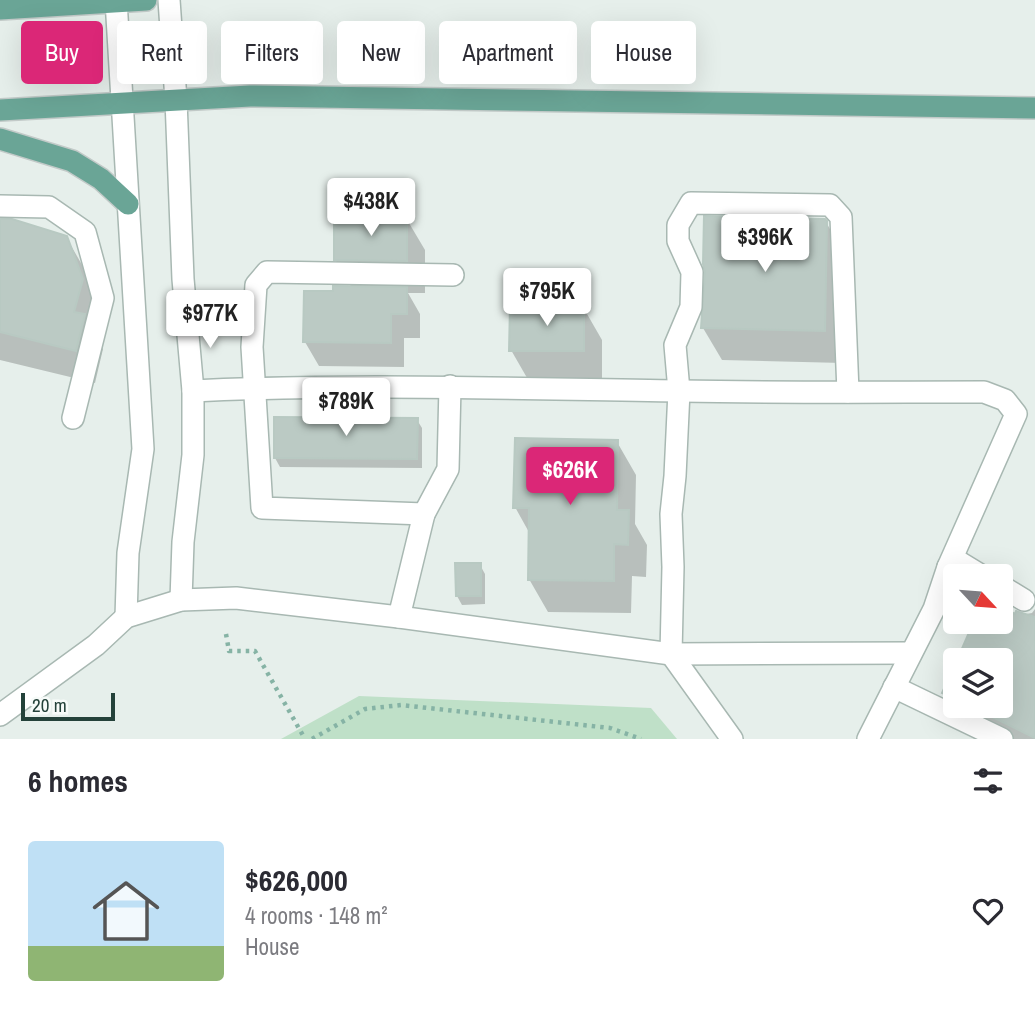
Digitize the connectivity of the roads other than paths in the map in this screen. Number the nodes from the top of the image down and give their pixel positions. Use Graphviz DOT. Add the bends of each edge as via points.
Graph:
graph roads {
  1 [pos="146,0"];
  2 [pos="169,0"];
  3 [pos="116,1"];
  4 [pos="0,9"];
  5 [pos="176,100"];
  6 [pos="122,103"];
  7 [pos="1035,107"];
  8 [pos="0,110"];
  9 [pos="0,139"];
  10 [pos="128,204"];
  11 [pos="0,206"];
  12 [pos="453,275"];
  13 [pos="450,386"];
  14 [pos="254,388"];
  15 [pos="192,391"];
  16 [pos="679,391"];
  17 [pos="848,392"];
  18 [pos="73,418"];
  19 [pos="424,514"];
  20 [pos="949,564"];
  21 [pos="943,582"];
  22 [pos="1013,593"];
  23 [pos="181,600"];
  24 [pos="1024,600"];
  25 [pos="126,617"];
  26 [pos="399,617"];
  27 [pos="911,653"];
  28 [pos="671,654"];
  29 [pos="894,687"];
  30 [pos="0,715"];
  31 [pos="732,739"];
  32 [pos="869,739"];
  33 [pos="1002,739"];
  1 -- 3 [label="main road"];
  2 -- 5 [label="street"];
  3 -- 4 [label="main road"];
  3 -- 6 [label="street"];
  5 -- 6 [label="main road"];
  5 -- 7 [label="main road" via="250,96"];
  5 -- 15 [label="street"];
  6 -- 8 [label="main road"];
  6 -- 10 [label="street"];
  9 -- 10 [label="main road" via="72,161"];
  10 -- 25 [label="street" via="143,449 128,554"];
  11 -- 18 [label="street" via="49,207 85,232 103,298"];
  12 -- 14 [label="street" via="267,272 256,285"];
  13 -- 14 [label="street"];
  13 -- 16 [label="street"];
  13 -- 19 [label="street" via="448,469"];
  14 -- 15 [label="street"];
  14 -- 19 [label="street" via="262,509"];
  15 -- 23 [label="street" via="193,455"];
  16 -- 17 [label="street"];
  16 -- 17 [label="street" via="675,345 691,307 692,272 678,241 678,225 691,203 830,205 841,217"];
  16 -- 28 [label="street" via="671,514"];
  17 -- 20 [label="street" via="984,392 1005,400 1016,414"];
  19 -- 26 [label="street"];
  21 -- 27 [label="street"];
  22 -- 24 [label="street"];
  23 -- 25 [label="street"];
  23 -- 26 [label="street" via="236,598"];
  25 -- 30 [label="street" via="96,645"];
  26 -- 28 [label="street"];
  27 -- 28 [label="street"];
  27 -- 29 [label="street"];
  28 -- 31 [label="street"];
  29 -- 32 [label="street"];
  29 -- 33 [label="street"];
}
